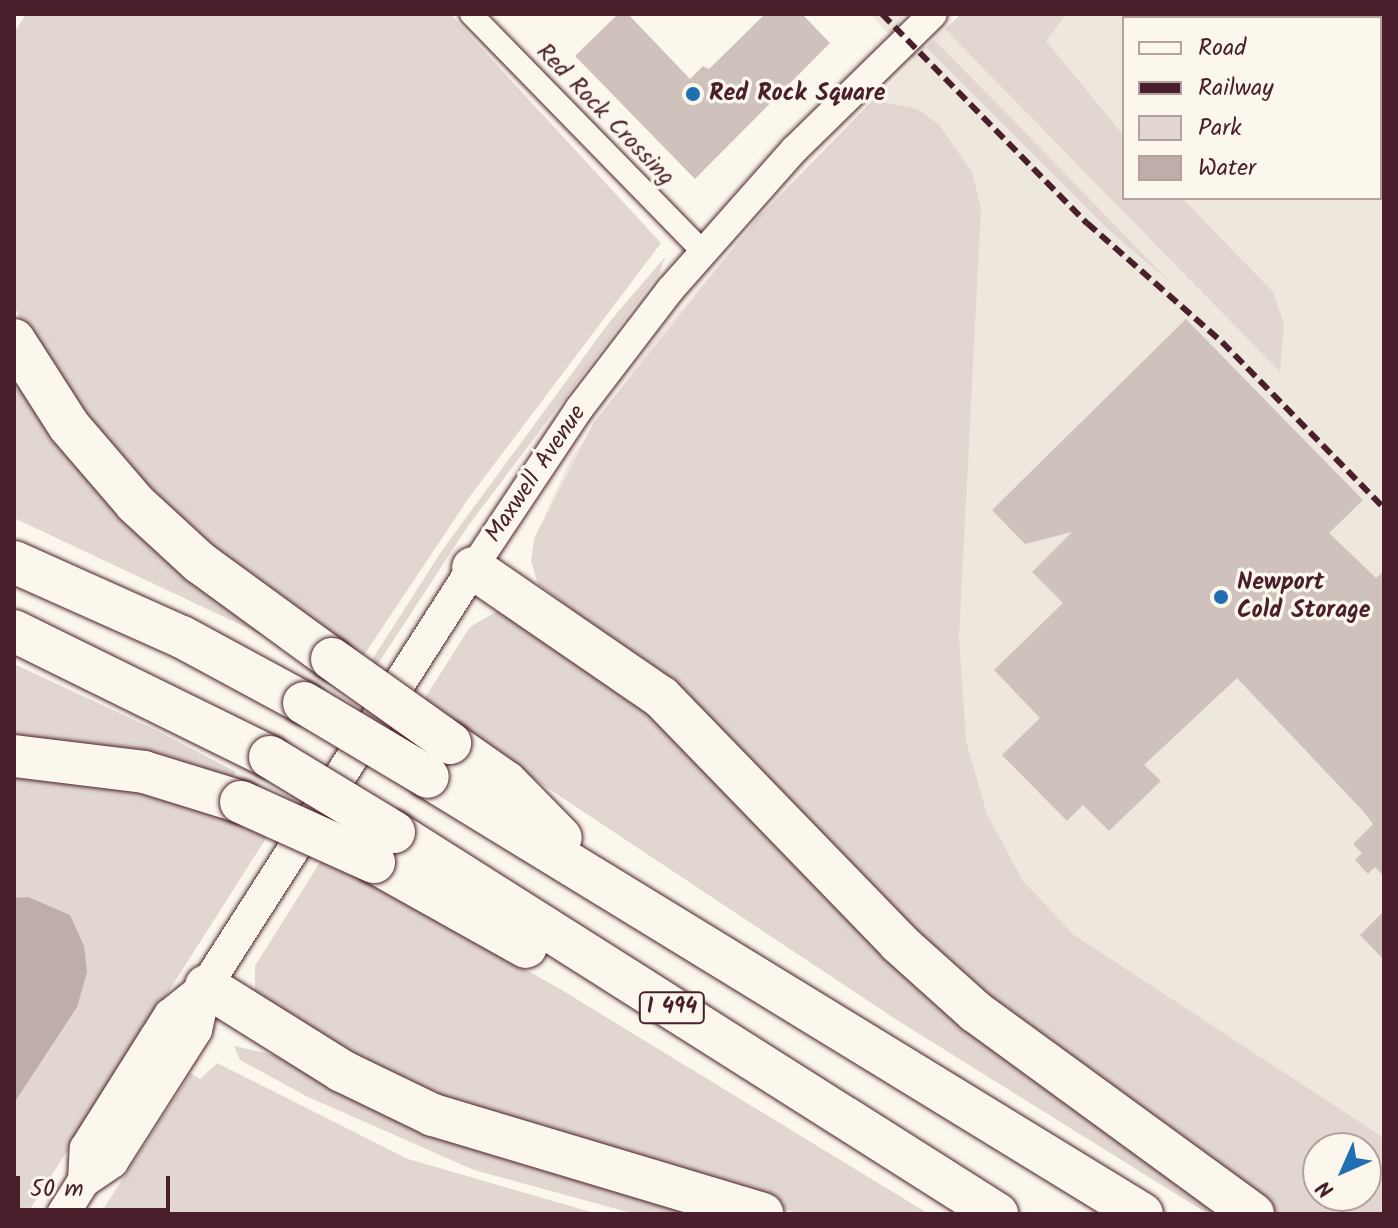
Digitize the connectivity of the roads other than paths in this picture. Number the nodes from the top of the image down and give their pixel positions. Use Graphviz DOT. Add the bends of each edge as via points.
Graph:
graph roads {
  1 [pos="471,14"];
  2 [pos="933,14"];
  3 [pos="702,251"];
  4 [pos="14,340"];
  5 [pos="14,562"];
  6 [pos="473,568"];
  7 [pos="14,631"];
  8 [pos="14,756"];
  9 [pos="439,760"];
  10 [pos="384,847"];
  11 [pos="206,986"];
  12 [pos="63,1214"];
  13 [pos="762,1214"];
  14 [pos="997,1214"];
  15 [pos="1142,1214"];
  16 [pos="1253,1214"];
  1 -- 3 [label="street, Red Rock Crossing"];
  2 -- 3 [label="street, Maxwell Avenue"];
  3 -- 6 [label="street, Maxwell Avenue" via="596,385"];
  4 -- 9 [label="highway, bridge" via="69,426 136,504 199,562 332,659"];
  5 -- 9 [label="highway, bridge" via="169,631 304,703"];
  6 -- 11 [label="main road, Maxwell Avenue"];
  6 -- 16 [label="highway" via="661,697 913,956 976,1012"];
  7 -- 10 [label="highway, bridge" via="270,757"];
  8 -- 10 [label="highway, bridge" via="144,772"];
  9 -- 15 [label="highway" via="598,876"];
  10 -- 14 [label="highway"];
  11 -- 12 [label="main road, Maxwell Avenue" via="196,1030 112,1162 84,1181"];
  11 -- 13 [label="highway" via="342,1071 433,1115"];
}
